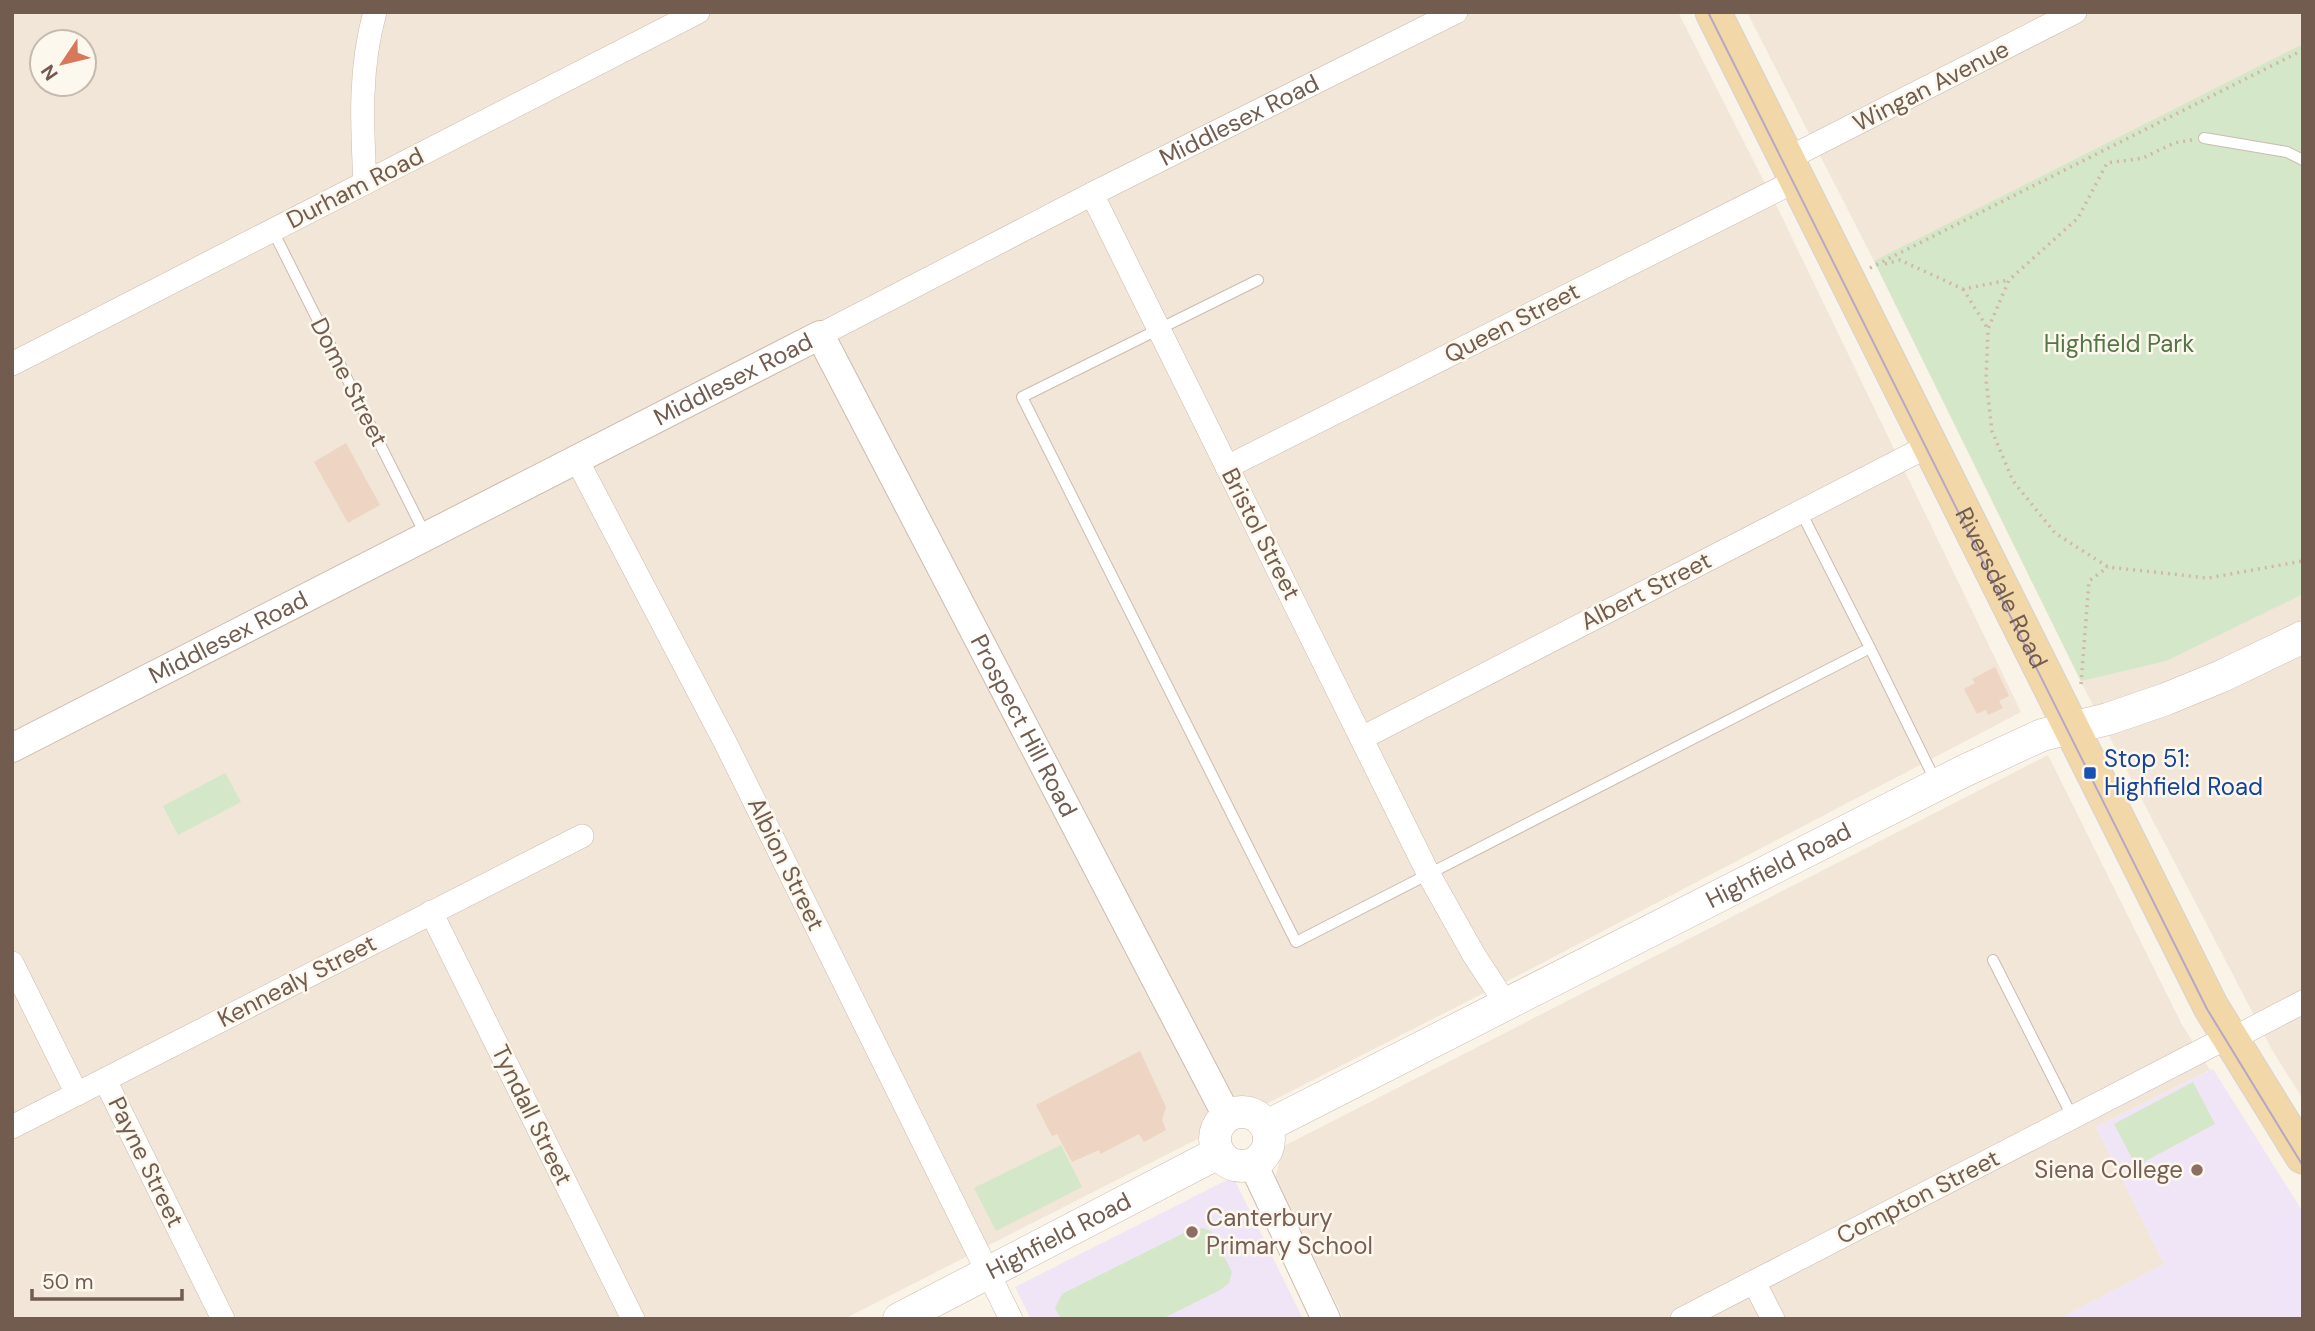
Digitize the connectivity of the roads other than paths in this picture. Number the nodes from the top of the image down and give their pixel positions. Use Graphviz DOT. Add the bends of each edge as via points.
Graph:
graph roads {
  1 [pos="375,12"];
  2 [pos="698,12"];
  3 [pos="1456,12"];
  4 [pos="1713,12"];
  5 [pos="2075,12"];
  6 [pos="2204,138"];
  7 [pos="2303,160"];
  8 [pos="1792,169"];
  9 [pos="365,183"];
  10 [pos="1092,194"];
  11 [pos="273,231"];
  12 [pos="1258,280"];
  13 [pos="1159,328"];
  14 [pos="820,335"];
  15 [pos="12,364"];
  16 [pos="1930,445"];
  17 [pos="577,460"];
  18 [pos="1227,467"];
  19 [pos="1801,512"];
  20 [pos="425,534"];
  21 [pos="2303,636"];
  22 [pos="1870,648"];
  23 [pos="2073,729"];
  24 [pos="1362,738"];
  25 [pos="12,748"];
  26 [pos="1937,785"];
  27 [pos="582,836"];
  28 [pos="1429,875"];
  29 [pos="431,912"];
  30 [pos="1993,960"];
  31 [pos="12,963"];
  32 [pos="2303,1002"];
  33 [pos="1506,1004"];
  34 [pos="2230,1040"];
  35 [pos="105,1080"];
  36 [pos="77,1094"];
  37 [pos="1227,1116"];
  38 [pos="2073,1118"];
  39 [pos="1267,1126"];
  40 [pos="12,1127"];
  41 [pos="1218,1153"];
  42 [pos="2303,1156"];
  43 [pos="1253,1164"];
  44 [pos="988,1272"];
  45 [pos="1754,1282"];
  46 [pos="223,1319"];
  47 [pos="633,1319"];
  48 [pos="899,1319"];
  49 [pos="1011,1319"];
  50 [pos="1326,1319"];
  51 [pos="1682,1319"];
  52 [pos="1773,1319"];
  1 -- 9 [label="street" via="366,43 360,104"];
  2 -- 9 [label="street, Durham Road"];
  3 -- 10 [label="street, Middlesex Road"];
  4 -- 8 [label="main road, Riversdale Road"];
  5 -- 8 [label="street, Wingan Avenue"];
  6 -- 7 [label="lane" via="2287,152"];
  8 -- 16 [label="main road, Riversdale Road"];
  8 -- 18 [label="street, Queen Street"];
  9 -- 11 [label="street, Durham Road"];
  10 -- 13 [label="street, Bristol Street"];
  10 -- 14 [label="street, Middlesex Road"];
  11 -- 15 [label="street, Durham Road"];
  11 -- 20 [label="lane, Dome Street"];
  12 -- 13 [label="lane"];
  13 -- 18 [label="street, Bristol Street"];
  13 -- 28 [label="lane" via="1022,397 1296,942"];
  14 -- 17 [label="street, Middlesex Road"];
  14 -- 37 [label="street, Prospect Hill Road"];
  16 -- 19 [label="street, Albert Street"];
  16 -- 23 [label="main road, Riversdale Road"];
  17 -- 20 [label="street, Middlesex Road"];
  17 -- 44 [label="street, Albion Street" via="725,742"];
  18 -- 24 [label="street, Bristol Street"];
  19 -- 22 [label="lane"];
  19 -- 24 [label="street, Albert Street"];
  20 -- 25 [label="street, Middlesex Road"];
  21 -- 23 [label="main road, Highfield Road" via="2166,699"];
  22 -- 26 [label="lane"];
  22 -- 28 [label="lane"];
  23 -- 26 [label="main road, Highfield Road" via="2042,735"];
  23 -- 34 [label="main road, Riversdale Road"];
  24 -- 28 [label="street, Bristol Street"];
  26 -- 33 [label="main road, Highfield Road"];
  27 -- 29 [label="street, Kennealy Street"];
  28 -- 33 [label="street, Bristol Street"];
  29 -- 35 [label="street, Kennealy Street"];
  29 -- 47 [label="street, Tyndall Street"];
  30 -- 38 [label="lane"];
  31 -- 36 [label="street, Payne Street"];
  32 -- 34 [label="street, Compton Street"];
  33 -- 39 [label="main road, Highfield Road"];
  34 -- 38 [label="street, Compton Street" via="2224,1039"];
  34 -- 42 [label="main road, Riversdale Road"];
  35 -- 36 [label="street, Kennealy Street"];
  35 -- 46 [label="street, Payne Street"];
  36 -- 40 [label="street, Kennealy Street"];
  37 -- 39 [label="main road" via="1251,1113"];
  37 -- 41 [label="main road" via="1215,1130"];
  38 -- 45 [label="street, Compton Street"];
  39 -- 43 [label="main road" via="1267,1150"];
  41 -- 43 [label="main road" via="1234,1166"];
  41 -- 44 [label="main road, Highfield Road"];
  43 -- 50 [label="street"];
  44 -- 48 [label="main road, Highfield Road"];
  44 -- 49 [label="street, Albion Street"];
  45 -- 51 [label="street, Compton Street"];
  45 -- 52 [label="street"];
}
